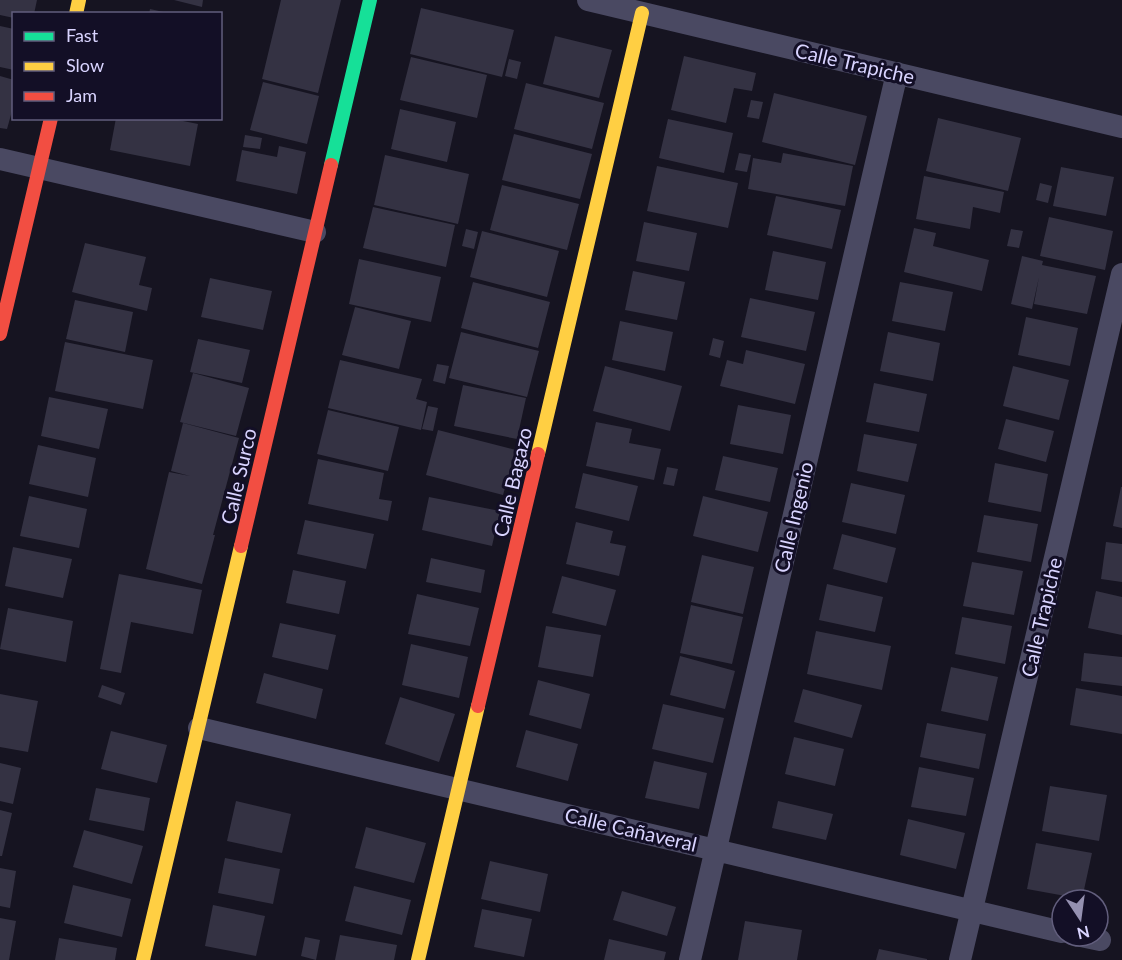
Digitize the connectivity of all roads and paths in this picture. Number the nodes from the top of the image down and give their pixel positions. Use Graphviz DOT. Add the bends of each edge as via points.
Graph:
graph roads {
  1 [pos="370,0"];
  2 [pos="588,0"];
  3 [pos="642,13"];
  4 [pos="897,73"];
  5 [pos="51,120"];
  6 [pos="1122,127"];
  7 [pos="0,159"];
  8 [pos="39,169"];
  9 [pos="315,232"];
  10 [pos="1122,274"];
  11 [pos="0,334"];
  12 [pos="199,728"];
  13 [pos="459,789"];
  14 [pos="715,849"];
  15 [pos="971,911"];
  16 [pos="1050,929"];
  17 [pos="143,960"];
  18 [pos="418,960"];
  19 [pos="690,960"];
  20 [pos="960,960"];
  1 -- 9 [label="street, Calle Surco"];
  2 -- 3 [label="street, Calle Trapiche"];
  3 -- 4 [label="street, Calle Trapiche"];
  3 -- 13 [label="street, Calle Bagazo"];
  4 -- 6 [label="street, Calle Trapiche"];
  4 -- 14 [label="street, Calle Ingenio"];
  5 -- 8 [label="street"];
  7 -- 8 [label="street"];
  8 -- 9 [label="street"];
  8 -- 11 [label="street"];
  9 -- 12 [label="street, Calle Surco"];
  10 -- 15 [label="street, Calle Trapiche"];
  12 -- 13 [label="street, Calle Cañaveral"];
  12 -- 17 [label="street, Calle Surco"];
  13 -- 14 [label="street, Calle Cañaveral"];
  13 -- 18 [label="street, Calle Bagazo"];
  14 -- 15 [label="street, Calle Cañaveral"];
  14 -- 19 [label="street, Calle Ingenio"];
  15 -- 16 [label="street, Calle Cañaveral"];
  15 -- 20 [label="street, Calle Trapiche"];
}
